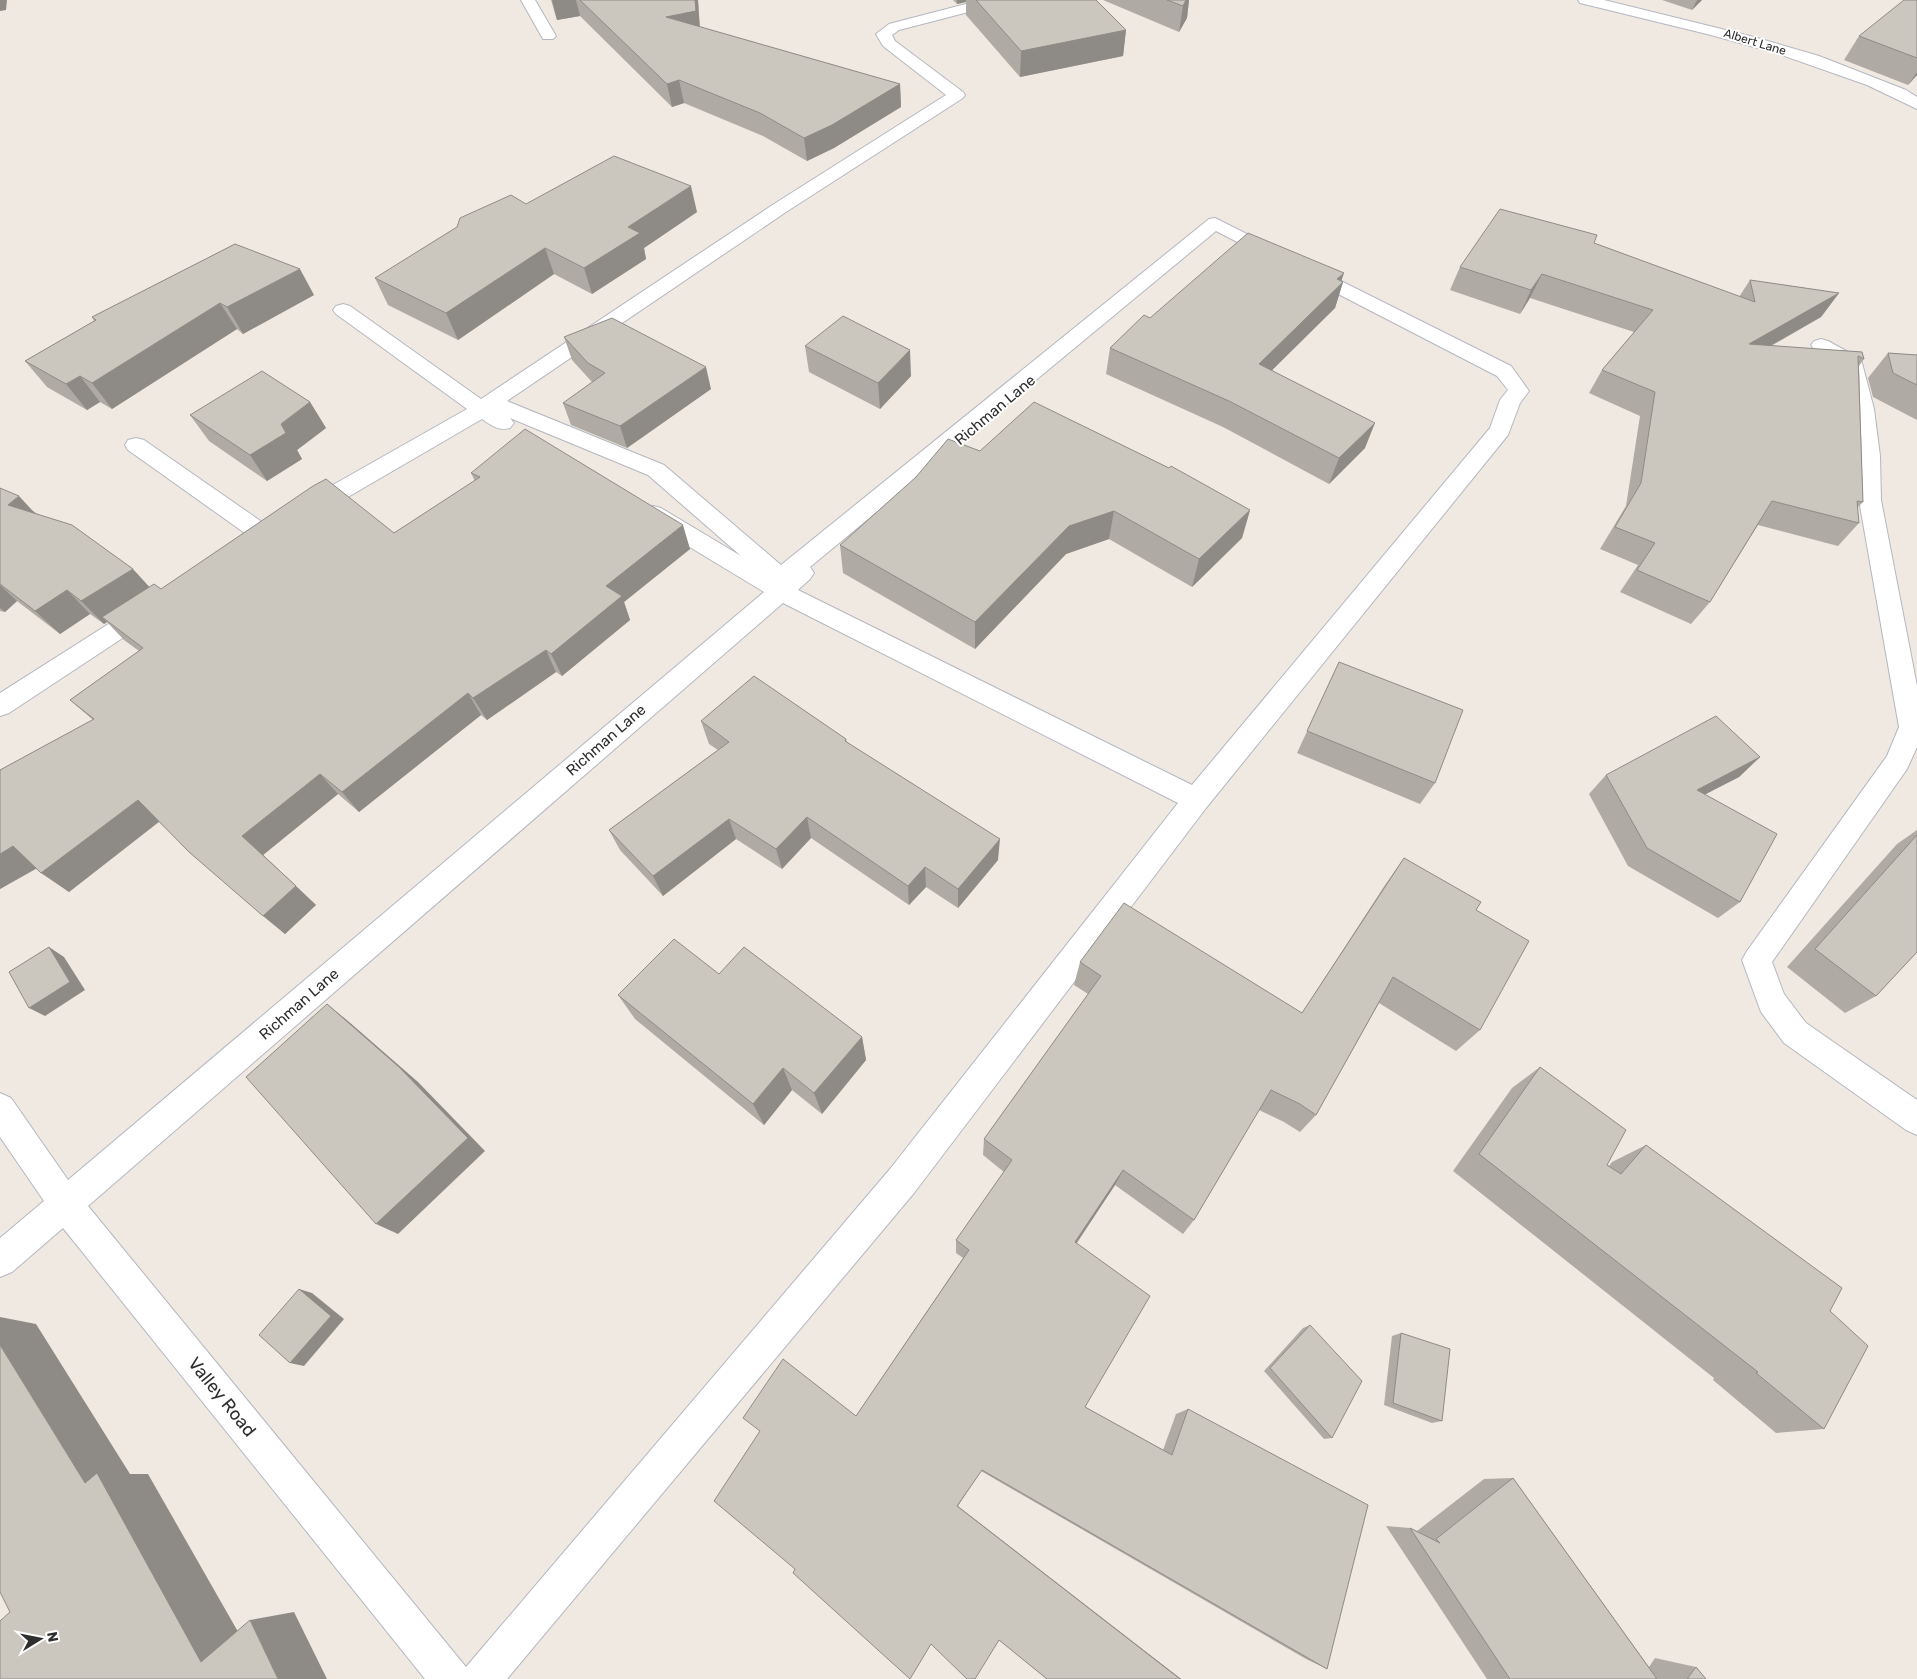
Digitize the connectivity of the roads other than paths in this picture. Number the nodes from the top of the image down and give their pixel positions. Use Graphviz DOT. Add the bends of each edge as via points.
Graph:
graph roads {
  1 [pos="528,0"];
  2 [pos="998,0"];
  3 [pos="1585,0"];
  4 [pos="548,36"];
  5 [pos="1917,104"];
  6 [pos="1215,223"];
  7 [pos="343,310"];
  8 [pos="1821,346"];
  9 [pos="486,406"];
  10 [pos="136,445"];
  11 [pos="542,446"];
  12 [pos="635,503"];
  13 [pos="780,591"];
  14 [pos="165,599"];
  15 [pos="0,706"];
  16 [pos="1196,800"];
  17 [pos="0,1109"];
  18 [pos="1917,1119"];
  19 [pos="65,1204"];
  20 [pos="0,1260"];
  21 [pos="451,1679"];
  22 [pos="481,1679"];
  1 -- 4 [label="street"];
  2 -- 9 [label="street" via="894,27 884,34 888,43 957,95 780,208"];
  3 -- 5 [label="street, Albert Lane" via="1713,30 1820,61 1900,92"];
  6 -- 9 [label="street" via="781,578 656,470"];
  6 -- 13 [label="street, Richman Lane"];
  6 -- 16 [label="street" via="1504,370 1519,391 1510,400 1500,430"];
  7 -- 9 [label="street"];
  8 -- 18 [label="street" via="1852,363 1864,409 1870,500 1912,728 1898,761 1757,960 1772,1002 1795,1033"];
  9 -- 10 [label="street" via="270,532"];
  9 -- 11 [label="street"];
  12 -- 13 [label="street"];
  13 -- 16 [label="street"];
  13 -- 19 [label="street, Richman Lane"];
  14 -- 15 [label="street"];
  16 -- 22 [label="street" via="902,1182"];
  17 -- 19 [label="street, Valley Road"];
  19 -- 20 [label="street, Richman Lane"];
  19 -- 21 [label="street, Valley Road"];
}
